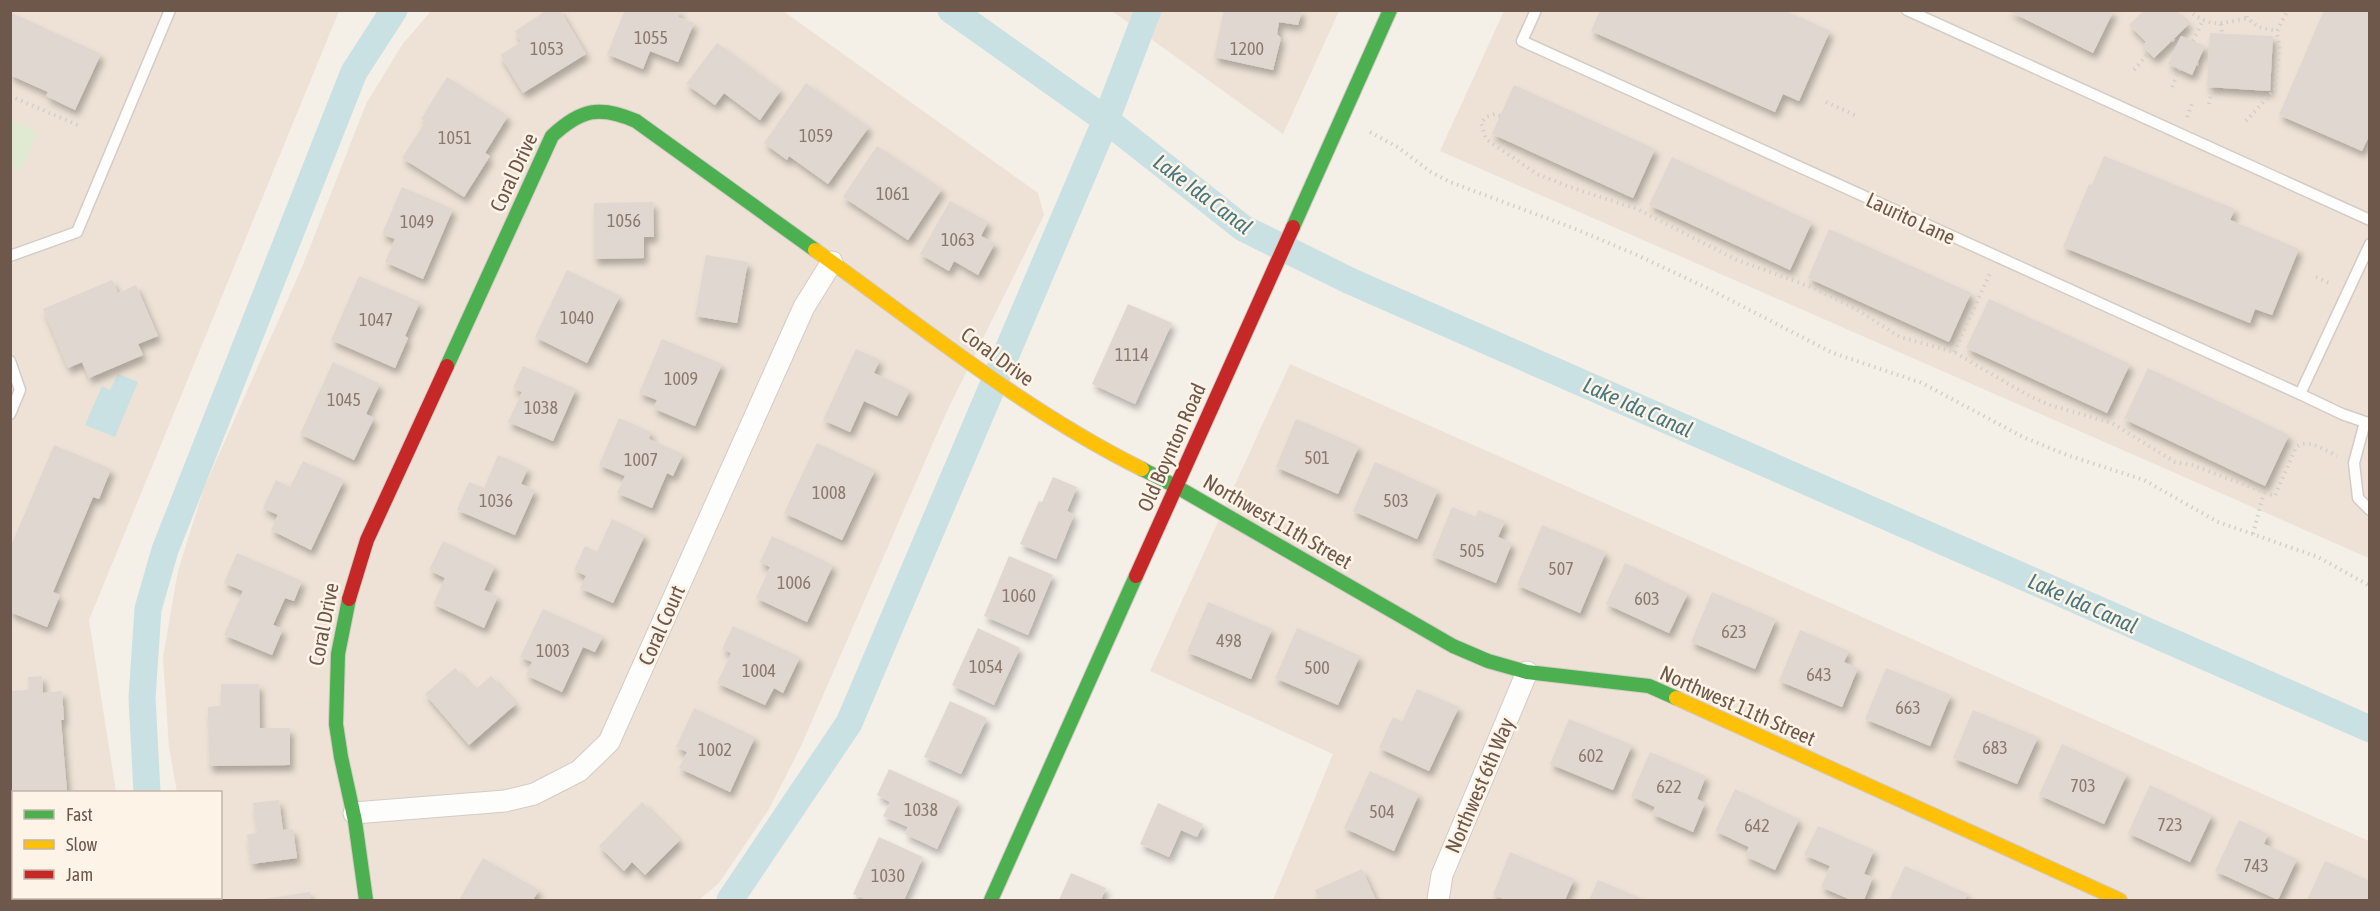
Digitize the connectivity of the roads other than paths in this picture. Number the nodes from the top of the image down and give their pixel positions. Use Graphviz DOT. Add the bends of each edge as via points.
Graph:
graph roads {
  1 [pos="170,10"];
  2 [pos="1390,10"];
  3 [pos="1536,10"];
  4 [pos="1907,10"];
  5 [pos="2370,220"];
  6 [pos="2370,243"];
  7 [pos="10,256"];
  8 [pos="832,262"];
  9 [pos="10,361"];
  10 [pos="2300,394"];
  11 [pos="10,414"];
  12 [pos="2367,420"];
  13 [pos="1177,487"];
  14 [pos="2370,510"];
  15 [pos="1527,672"];
  16 [pos="354,813"];
  17 [pos="366,900"];
  18 [pos="991,900"];
  19 [pos="1437,900"];
  20 [pos="2120,900"];
  1 -- 7 [label="lane" via="77,232"];
  2 -- 13 [label="street, Old Boynton Road"];
  3 -- 10 [label="lane, Laurito Lane" via="1522,41"];
  4 -- 5 [label="lane"];
  6 -- 10 [label="lane"];
  8 -- 13 [label="street, Coral Drive" via="1036,409 1101,449"];
  8 -- 16 [label="street, Coral Court" via="804,307 609,742 579,771 534,794 505,801"];
  8 -- 16 [label="street, Coral Drive" via="619,112 582,113 565,122 552,136 350,585 334,679 336,726"];
  9 -- 11 [label="lane" via="20,390"];
  10 -- 12 [label="lane, Laurito Lane" via="2342,414"];
  12 -- 14 [label="lane, Laurito Lane" via="2354,463 2358,498"];
  13 -- 15 [label="street, Northwest 11th Street" via="1453,646"];
  13 -- 18 [label="street, Old Boynton Road"];
  15 -- 19 [label="street, Northwest 6th Way" via="1442,875"];
  15 -- 20 [label="street, Northwest 11th Street" via="1649,686"];
  16 -- 17 [label="street, Coral Drive"];
}
